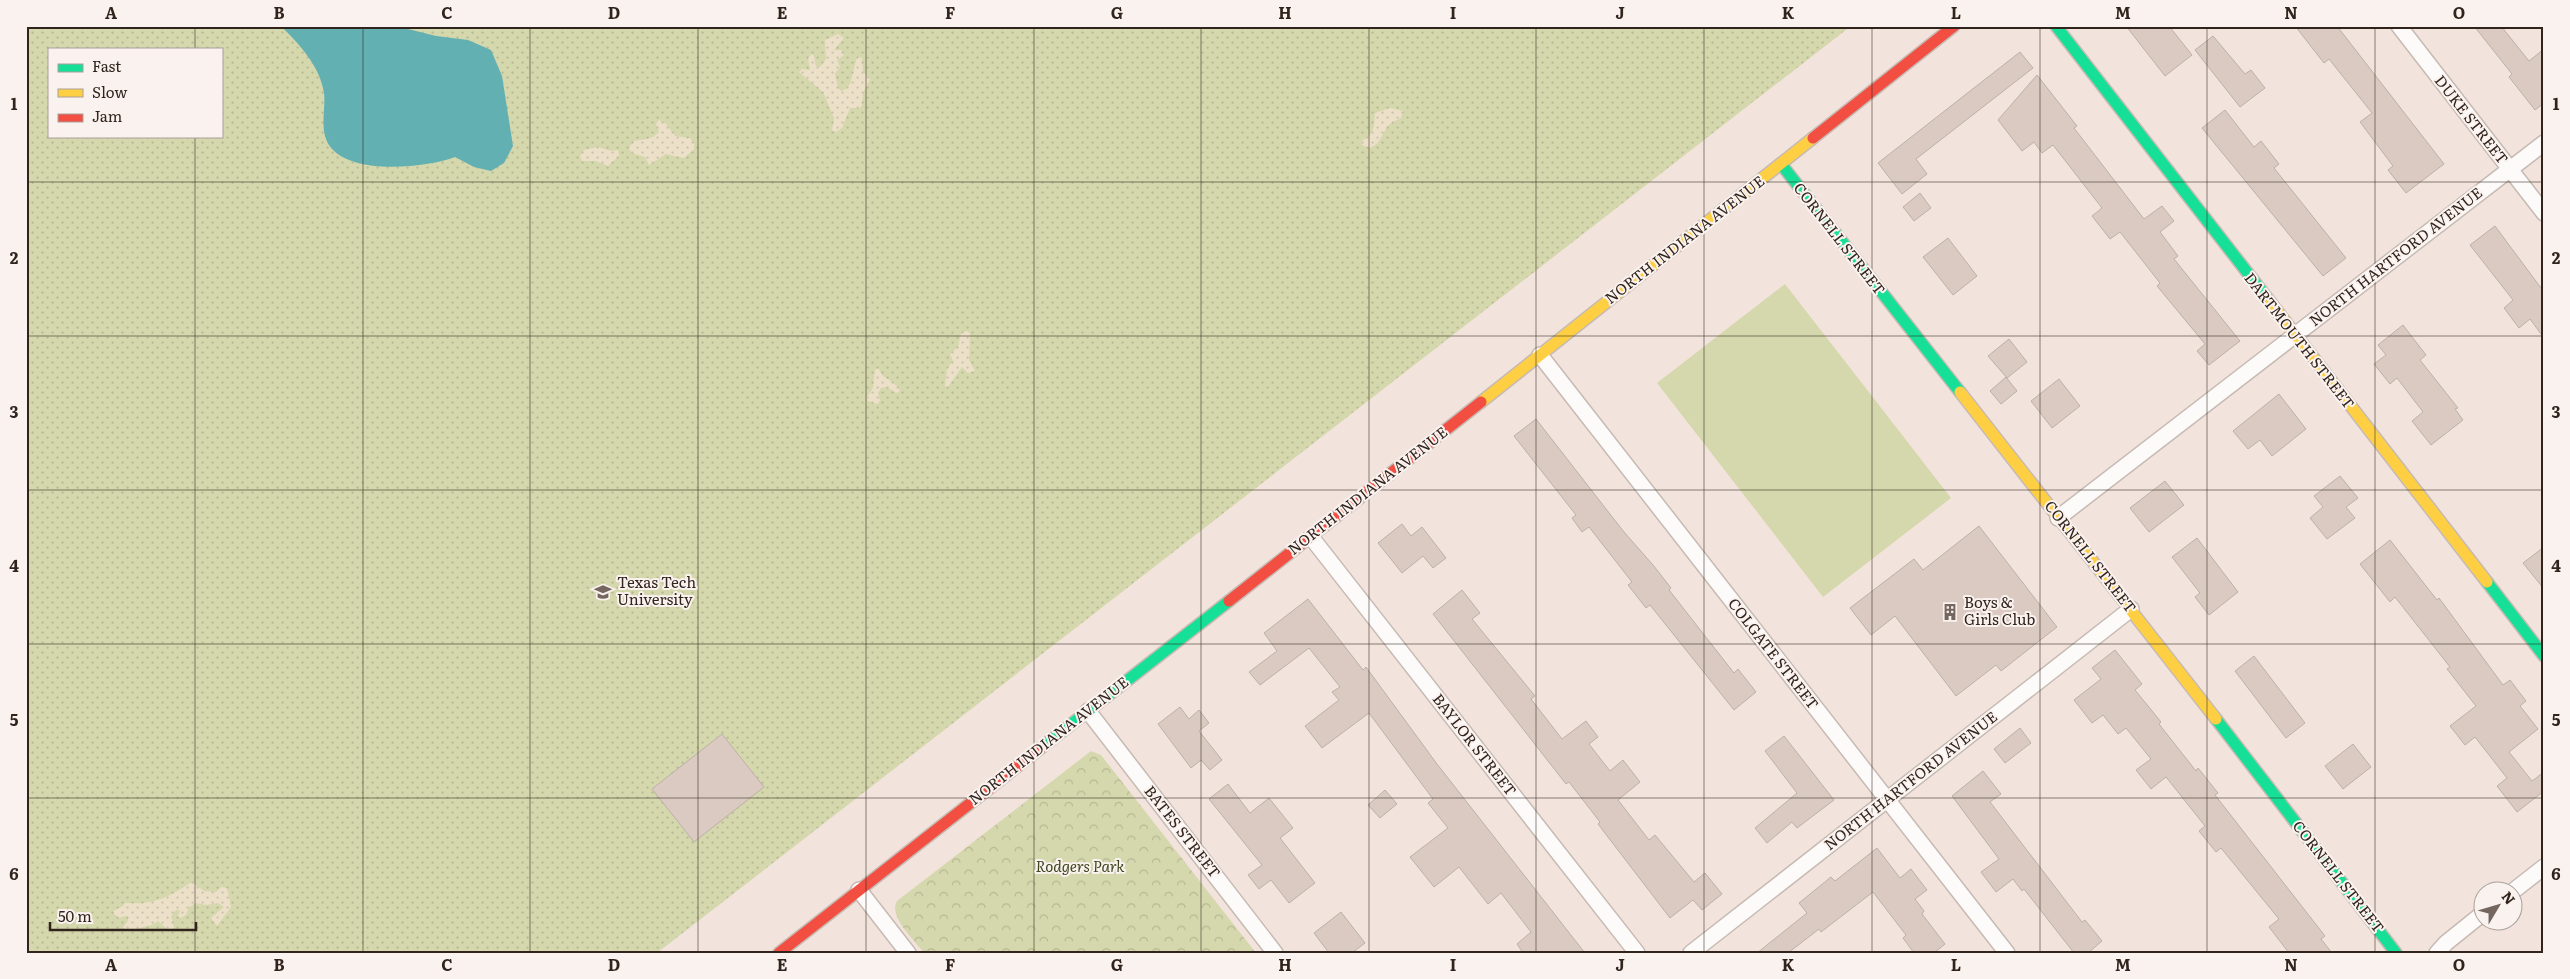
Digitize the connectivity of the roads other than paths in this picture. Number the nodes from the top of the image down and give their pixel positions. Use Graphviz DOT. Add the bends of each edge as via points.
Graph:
graph roads {
  1 [pos="1954,26"];
  2 [pos="2056,26"];
  3 [pos="2399,26"];
  4 [pos="2544,143"];
  5 [pos="1781,164"];
  6 [pos="2510,169"];
  7 [pos="2544,213"];
  8 [pos="2294,335"];
  9 [pos="1540,355"];
  10 [pos="2058,518"];
  11 [pos="1311,536"];
  12 [pos="2131,609"];
  13 [pos="2544,656"];
  14 [pos="1088,711"];
  15 [pos="1886,800"];
  16 [pos="2544,867"];
  17 [pos="2522,884"];
  18 [pos="859,890"];
  19 [pos="2472,922"];
  20 [pos="779,953"];
  21 [pos="908,953"];
  22 [pos="1275,953"];
  23 [pos="1637,953"];
  24 [pos="1690,953"];
  25 [pos="2007,953"];
  26 [pos="2396,953"];
  27 [pos="2437,953"];
  1 -- 5 [label="street, NORTH INDIANA AVENUE"];
  2 -- 8 [label="street, DARTMOUTH STREET"];
  3 -- 6 [label="street, DUKE STREET"];
  4 -- 6 [label="street, NORTH HARTFORD AVENUE"];
  5 -- 9 [label="street, NORTH INDIANA AVENUE"];
  5 -- 10 [label="street, CORNELL STREET"];
  6 -- 7 [label="street, DUKE STREET"];
  6 -- 8 [label="street, NORTH HARTFORD AVENUE"];
  8 -- 10 [label="street, NORTH HARTFORD AVENUE"];
  8 -- 13 [label="street, DARTMOUTH STREET"];
  9 -- 11 [label="street, NORTH INDIANA AVENUE"];
  9 -- 15 [label="street, COLGATE STREET"];
  10 -- 12 [label="street, CORNELL STREET"];
  11 -- 14 [label="street, NORTH INDIANA AVENUE"];
  11 -- 23 [label="street, BAYLOR STREET"];
  12 -- 15 [label="street, NORTH HARTFORD AVENUE"];
  12 -- 26 [label="street, CORNELL STREET"];
  14 -- 18 [label="street, NORTH INDIANA AVENUE"];
  14 -- 22 [label="street, BATES STREET"];
  15 -- 24 [label="street, NORTH HARTFORD AVENUE"];
  15 -- 25 [label="street, COLGATE STREET"];
  16 -- 17 [label="street"];
  18 -- 20 [label="street, NORTH INDIANA AVENUE"];
  18 -- 21 [label="street"];
  19 -- 27 [label="street"];
}
